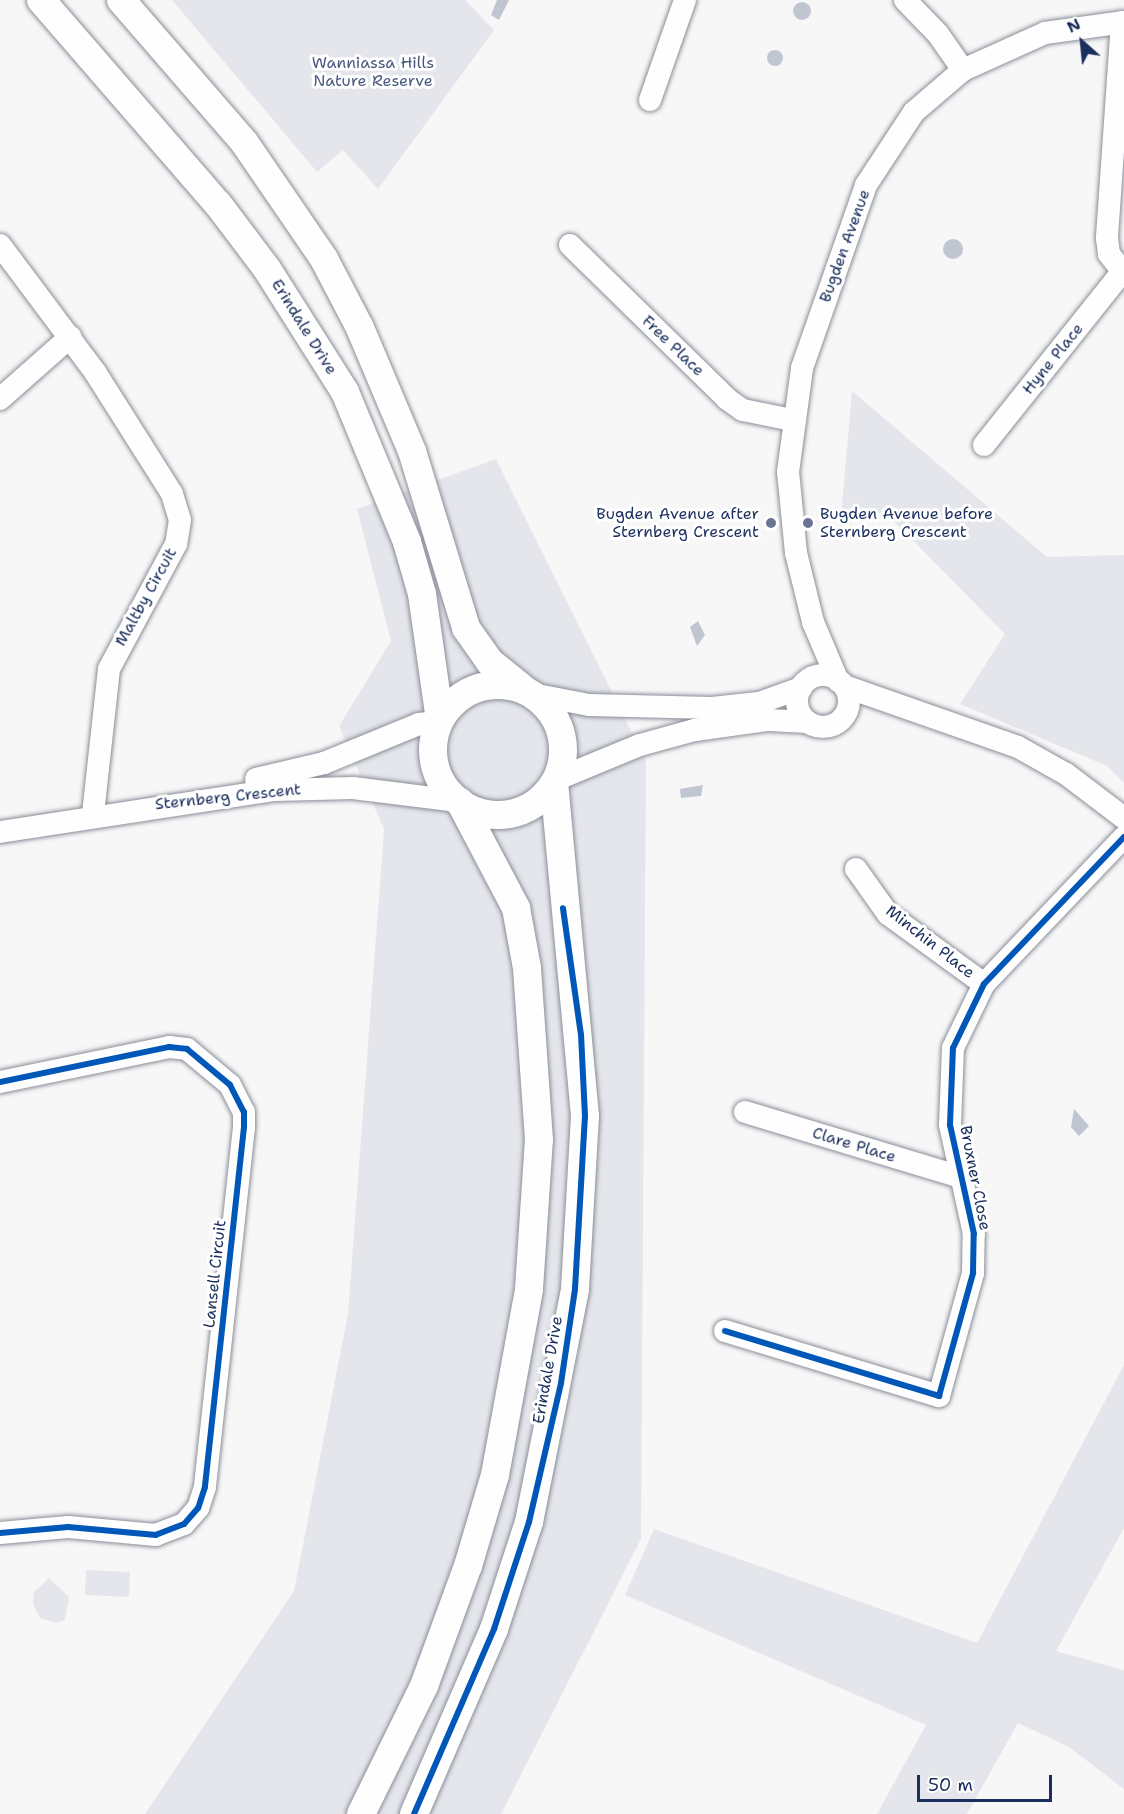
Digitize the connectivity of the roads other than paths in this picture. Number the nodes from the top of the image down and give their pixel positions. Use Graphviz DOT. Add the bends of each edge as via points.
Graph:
graph roads {
  1 [pos="40,0"];
  2 [pos="121,0"];
  3 [pos="685,0"];
  4 [pos="905,0"];
  5 [pos="1123,22"];
  6 [pos="963,70"];
  7 [pos="650,100"];
  8 [pos="0,245"];
  9 [pos="570,245"];
  10 [pos="1123,273"];
  11 [pos="70,338"];
  12 [pos="0,399"];
  13 [pos="792,420"];
  14 [pos="984,445"];
  15 [pos="813,622"];
  16 [pos="841,683"];
  17 [pos="802,686"];
  18 [pos="529,693"];
  19 [pos="902,706"];
  20 [pos="843,717"];
  21 [pos="440,721"];
  22 [pos="808,722"];
  23 [pos="555,781"];
  24 [pos="459,802"];
  25 [pos="93,808"];
  26 [pos="0,818"];
  27 [pos="1124,818"];
  28 [pos="0,832"];
  29 [pos="1124,837"];
  30 [pos="856,869"];
  31 [pos="984,984"];
  32 [pos="0,1082"];
  33 [pos="745,1112"];
  34 [pos="963,1178"];
  35 [pos="725,1331"];
  36 [pos="0,1533"];
  37 [pos="361,1814"];
  38 [pos="414,1814"];
  1 -- 21 [label="main road, Erindale Drive" via="218,204 286,297 345,392 407,542 422,594"];
  2 -- 18 [label="main road" via="244,142 324,259 388,388 466,628 490,662"];
  3 -- 7 [label="street"];
  4 -- 6 [label="street" via="938,34"];
  5 -- 6 [label="street, Bugden Avenue" via="1045,33"];
  5 -- 10 [label="street" via="1107,238 1109,254"];
  6 -- 13 [label="street, Bugden Avenue" via="914,112 866,185 802,368"];
  8 -- 11 [label="street, Maltby Circuit"];
  9 -- 13 [label="street, Free Place" via="727,399 743,410"];
  10 -- 14 [label="street, Hyne Place"];
  11 -- 12 [label="street"];
  11 -- 25 [label="street, Maltby Circuit" via="172,494 180,520 176,544 109,669"];
  13 -- 15 [label="street, Bugden Avenue" via="790,517"];
  15 -- 16 [label="street, Bugden Avenue"];
  15 -- 17 [label="street, Bugden Avenue" via="814,648"];
  16 -- 17 [label="street" via="818,676"];
  16 -- 19 [label="street"];
  16 -- 20 [label="street" via="849,701"];
  17 -- 18 [label="street" via="759,704 712,708 590,705"];
  17 -- 22 [label="street" via="799,711"];
  18 -- 21 [label="main road" via="502,685 477,688 456,700"];
  18 -- 23 [label="main road" via="559,726 563,754"];
  19 -- 20 [label="street" via="873,706"];
  19 -- 27 [label="street" via="1017,747 1066,774"];
  20 -- 22 [label="street" via="828,727"];
  21 -- 24 [label="main road" via="433,746 437,771"];
  21 -- 25 [label="street, Sternberg Crescent" via="419,724 366,750 280,775"];
  22 -- 23 [label="street" via="768,720 695,730 640,745"];
  23 -- 24 [label="main road" via="538,801 505,814 481,812"];
  23 -- 38 [label="main road, Erindale Drive" via="585,1116 575,1289 541,1480 529,1522 490,1640"];
  24 -- 25 [label="street, Sternberg Crescent" via="319,788"];
  24 -- 37 [label="main road, Erindale Drive" via="516,908 537,1089 529,1289 487,1503 423,1686"];
  25 -- 26 [label="street, Sternberg Crescent"];
  25 -- 28 [label="street, Sternberg Crescent"];
  29 -- 31 [label="street, Bruxner Close"];
  30 -- 31 [label="street, Minchin Place" via="888,914"];
  31 -- 34 [label="street, Bruxner Close" via="954,1045 948,1086"];
  32 -- 36 [label="street, Lansell Circuit" via="169,1047 187,1049 230,1084 242,1105 244,1127 205,1487 198,1508 184,1524 156,1535 68,1527"];
  33 -- 34 [label="street, Clare Place"];
  34 -- 35 [label="street, Bruxner Close" via="974,1234 973,1273 939,1396"];
}
